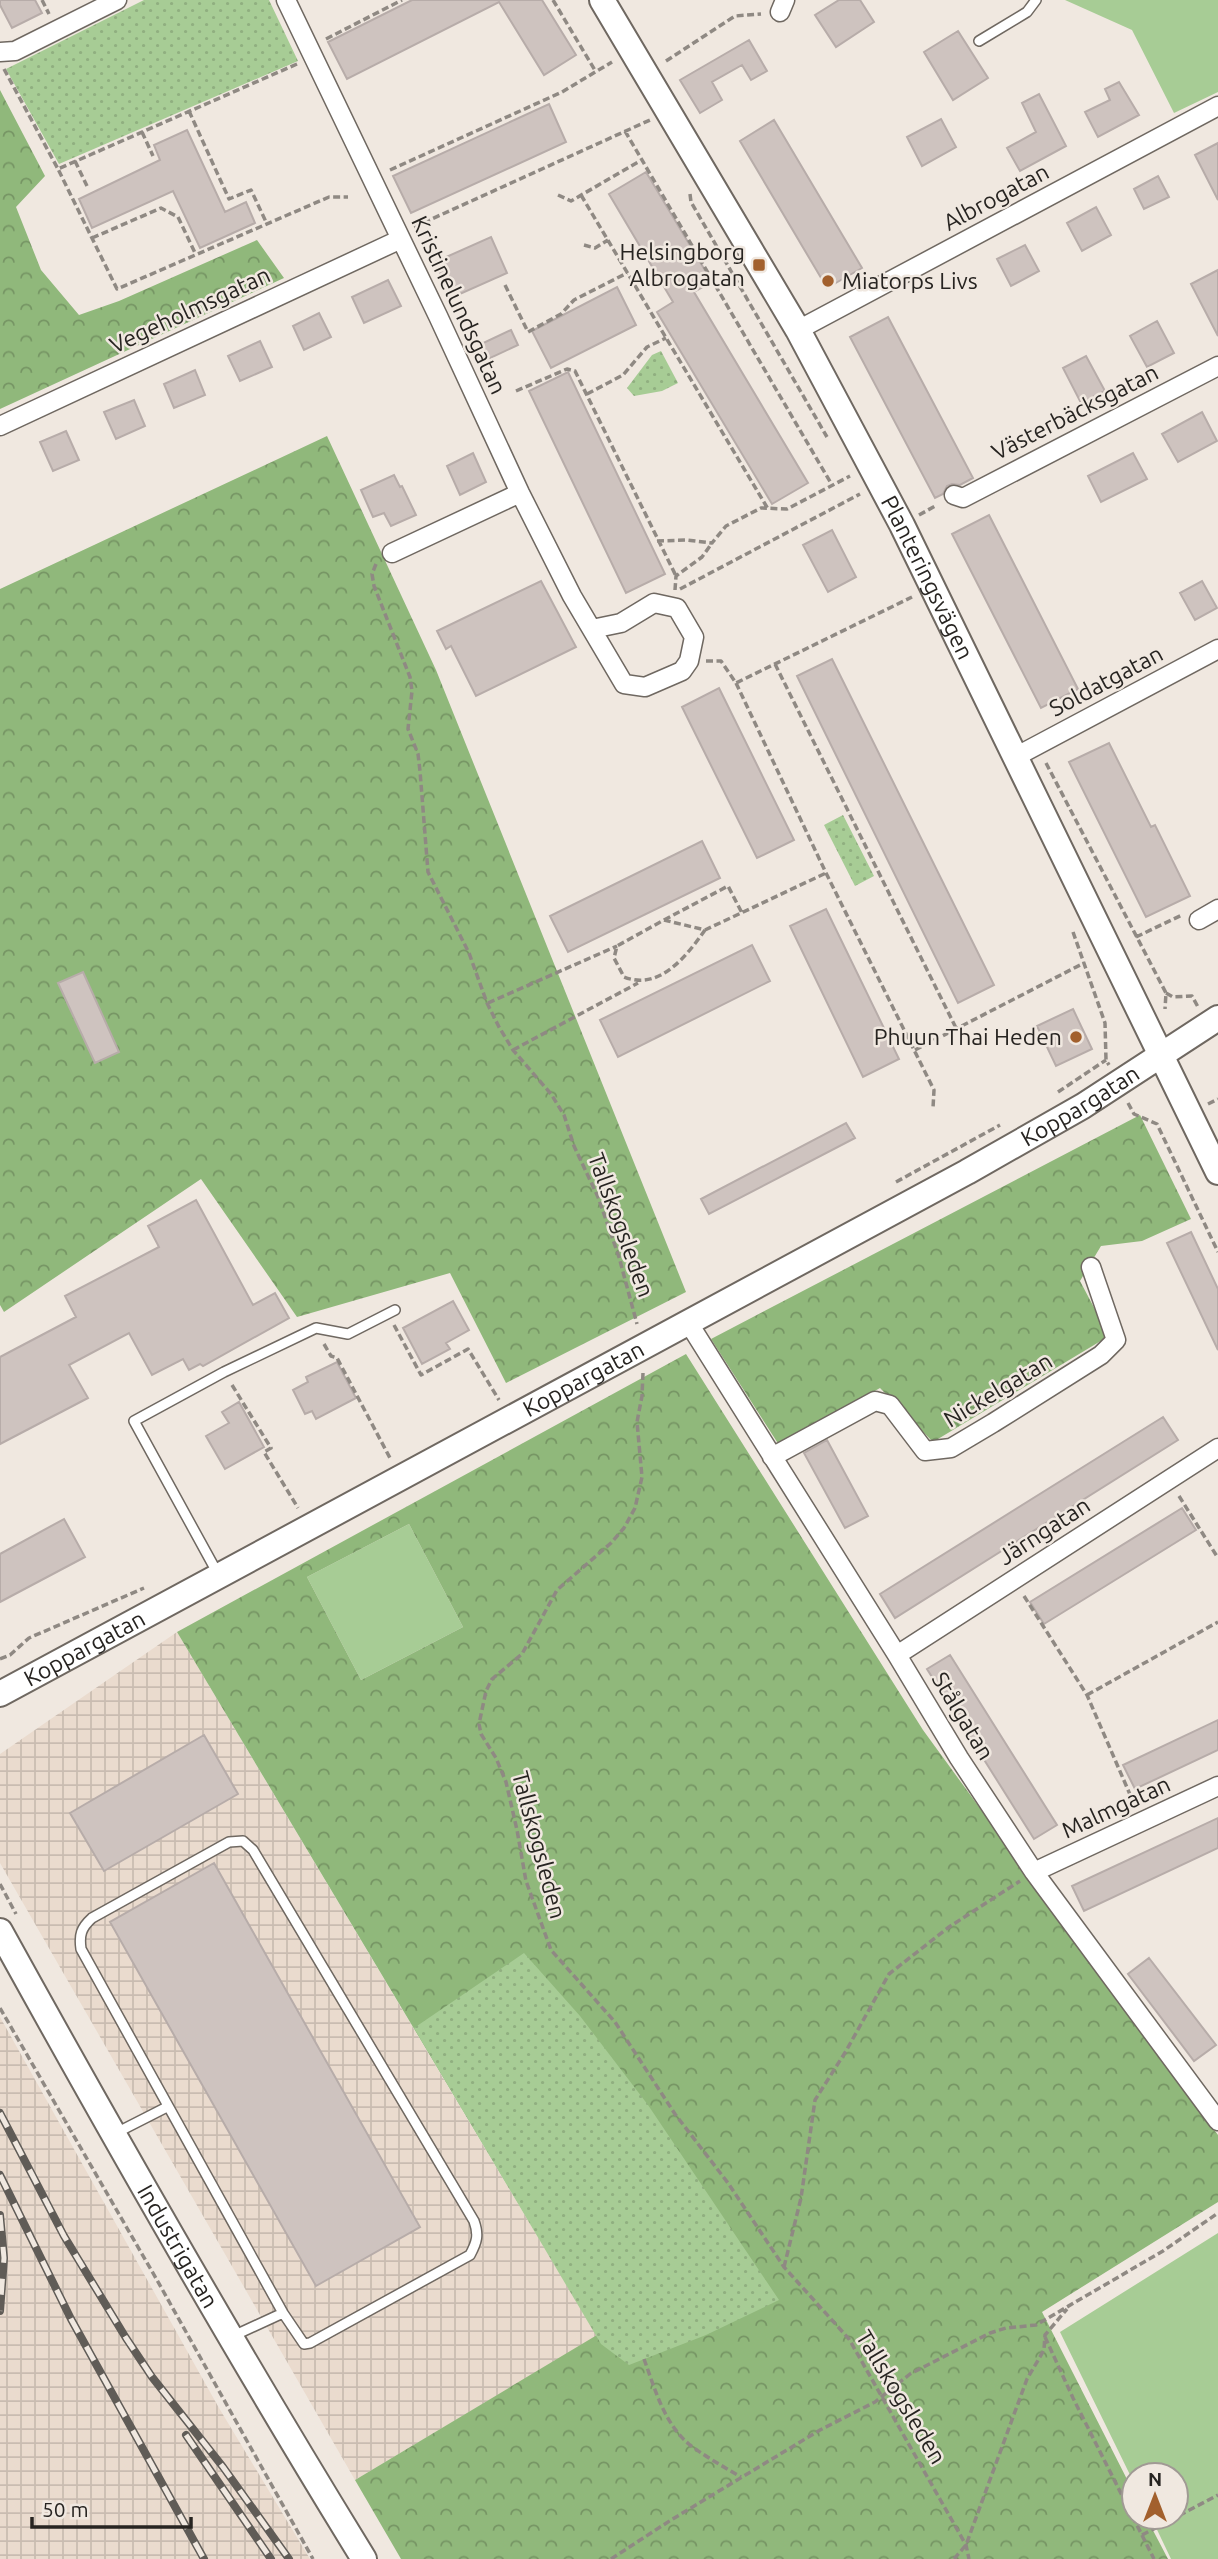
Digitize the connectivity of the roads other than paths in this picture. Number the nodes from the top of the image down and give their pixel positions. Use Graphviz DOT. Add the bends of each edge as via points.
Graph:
graph roads {
  1 [pos="117,0"];
  2 [pos="286,0"];
  3 [pos="603,0"];
  4 [pos="1036,0"];
  5 [pos="979,41"];
  6 [pos="0,52"];
  7 [pos="1218,106"];
  8 [pos="400,236"];
  9 [pos="798,330"];
  10 [pos="1218,366"];
  11 [pos="0,426"];
  12 [pos="520,493"];
  13 [pos="954,495"];
  14 [pos="392,554"];
  15 [pos="592,629"];
  16 [pos="1218,649"];
  17 [pos="1017,755"];
  18 [pos="1218,909"];
  19 [pos="1199,920"];
  20 [pos="1218,1018"];
  21 [pos="1163,1055"];
  22 [pos="1218,1172"];
  23 [pos="1091,1267"];
  24 [pos="391,1312"];
  25 [pos="688,1322"];
  26 [pos="1218,1448"];
  27 [pos="772,1457"];
  28 [pos="218,1575"];
  29 [pos="897,1655"];
  30 [pos="0,1694"];
  31 [pos="1218,1786"];
  32 [pos="1034,1872"];
  33 [pos="0,1931"];
  34 [pos="167,2107"];
  35 [pos="1218,2121"];
  36 [pos="113,2135"];
  37 [pos="283,2313"];
  38 [pos="231,2337"];
  39 [pos="364,2559"];
  1 -- 6 [label="street" via="15,51"];
  2 -- 8 [label="street, Kristinelundsgatan"];
  3 -- 9 [label="street, Planteringsvägen"];
  4 -- 5 [label="lane" via="1027,12"];
  7 -- 9 [label="street, Albrogatan"];
  8 -- 11 [label="street, Vegeholmsgatan"];
  8 -- 12 [label="street, Kristinelundsgatan"];
  9 -- 17 [label="street, Planteringsvägen" via="902,524"];
  10 -- 13 [label="street, Västerbäcksgatan" via="963,498"];
  12 -- 14 [label="street"];
  12 -- 15 [label="street, Kristinelundsgatan"];
  15 -- 15 [label="street, Kristinelundsgatan" via="624,684 646,687 682,671 695,637 677,608 654,603 621,623"];
  16 -- 17 [label="street, Soldatgatan"];
  17 -- 21 [label="street, Planteringsvägen"];
  18 -- 19 [label="street"];
  20 -- 21 [label="street, Koppargatan"];
  21 -- 22 [label="street, Planteringsvägen"];
  21 -- 25 [label="street, Koppargatan" via="967,1172"];
  23 -- 27 [label="street, Nickelgatan" via="1115,1340 1101,1356 993,1423 951,1448 925,1451 890,1405 875,1401"];
  24 -- 28 [label="lane" via="348,1334 316,1328 134,1421"];
  25 -- 27 [label="street, Stålgatan"];
  25 -- 28 [label="street, Koppargatan"];
  26 -- 29 [label="street, Järngatan"];
  27 -- 29 [label="street, Stålgatan"];
  28 -- 30 [label="street, Koppargatan"];
  29 -- 32 [label="street, Stålgatan"];
  31 -- 32 [label="street, Malmgatan"];
  32 -- 35 [label="street, Stålgatan"];
  33 -- 36 [label="street, Industrigatan"];
  34 -- 36 [label="lane"];
  34 -- 37 [label="lane"];
  34 -- 37 [label="lane" via="81,1949 79,1935 92,1918 229,1842 243,1841 253,1850 477,2231 470,2255 310,2343 300,2340"];
  36 -- 38 [label="street, Industrigatan"];
  37 -- 38 [label="lane"];
  38 -- 39 [label="street, Industrigatan"];
}
